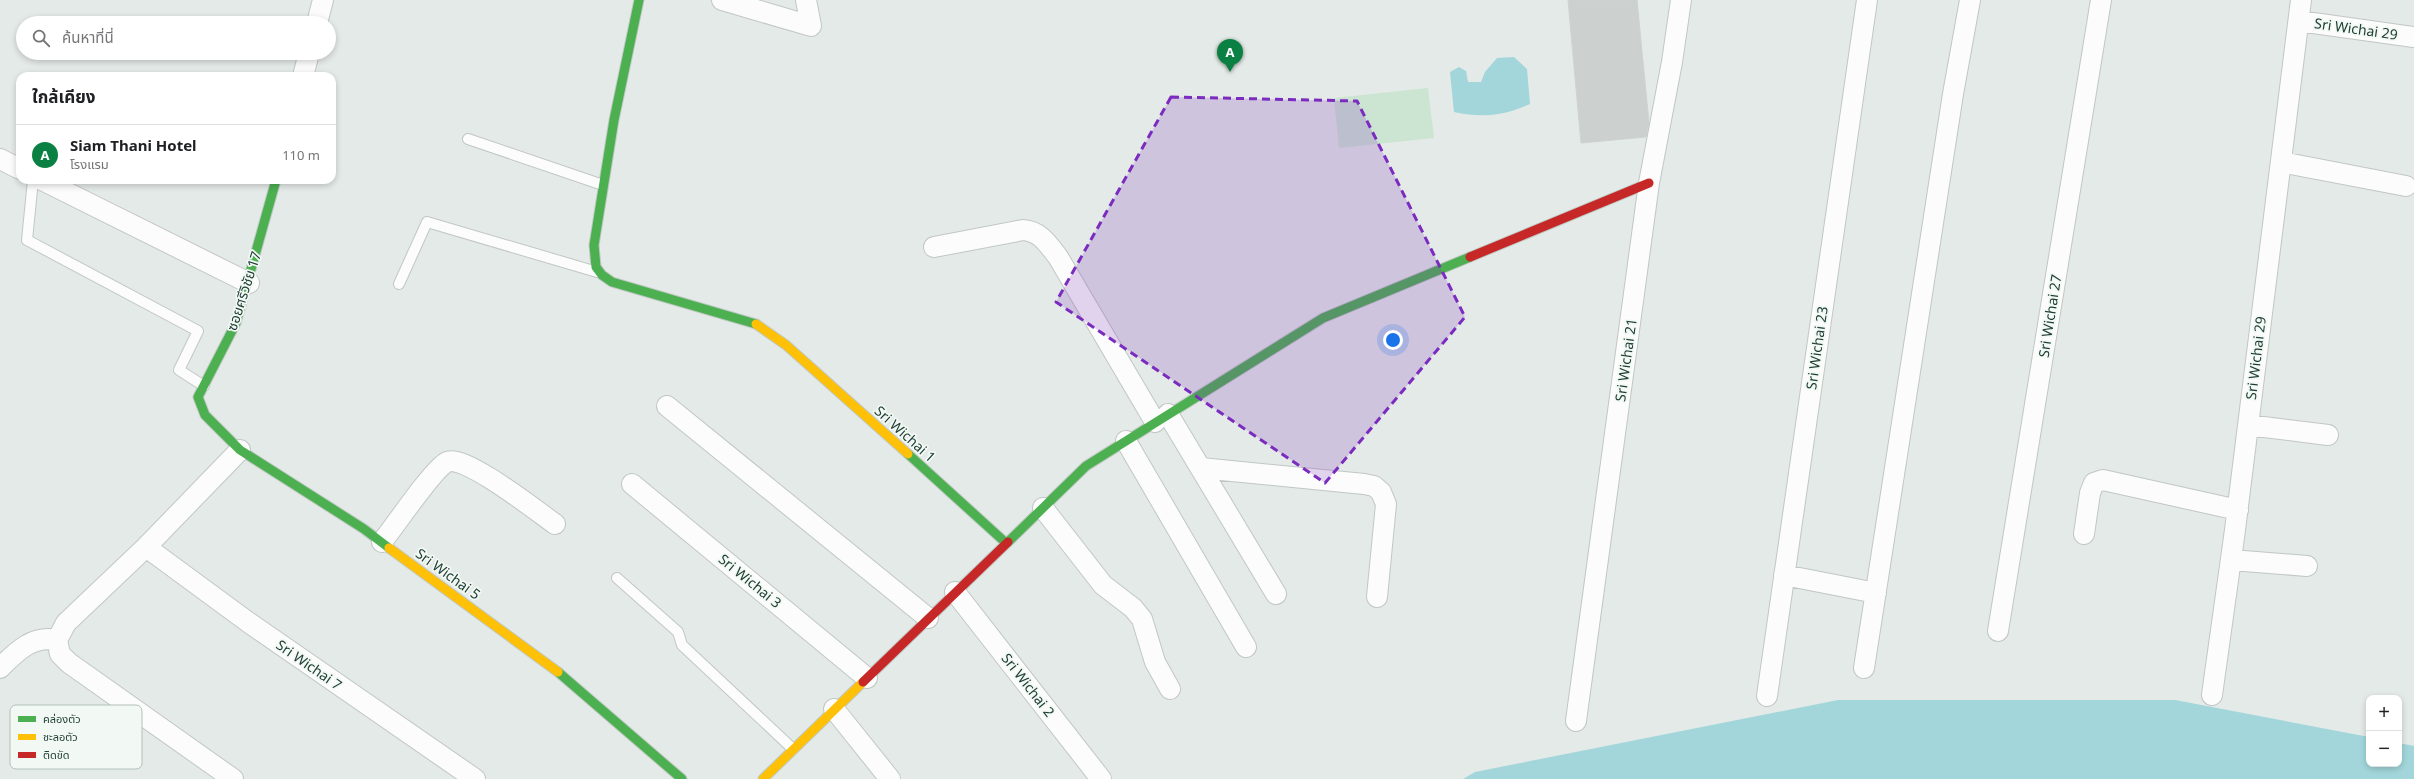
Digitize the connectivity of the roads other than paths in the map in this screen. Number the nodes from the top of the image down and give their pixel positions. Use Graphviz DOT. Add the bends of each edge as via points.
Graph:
graph roads {
  1 [pos="323,0"];
  2 [pos="640,0"];
  3 [pos="722,0"];
  4 [pos="806,0"];
  5 [pos="1681,0"];
  6 [pos="1867,0"];
  7 [pos="1970,0"];
  8 [pos="2101,0"];
  9 [pos="2301,0"];
  10 [pos="319,16"];
  11 [pos="2299,21"];
  12 [pos="2414,37"];
  13 [pos="307,60"];
  14 [pos="304,72"];
  15 [pos="468,139"];
  16 [pos="0,159"];
  17 [pos="2280,162"];
  18 [pos="16,167"];
  19 [pos="1649,183"];
  20 [pos="33,184"];
  21 [pos="50,184"];
  22 [pos="275,184"];
  23 [pos="603,185"];
  24 [pos="2406,186"];
  25 [pos="934,247"];
  26 [pos="599,272"];
  27 [pos="249,283"];
  28 [pos="399,284"];
  29 [pos="204,386"];
  30 [pos="198,397"];
  31 [pos="667,406"];
  32 [pos="1162,418"];
  33 [pos="2248,425"];
  34 [pos="2328,435"];
  35 [pos="1126,441"];
  36 [pos="240,450"];
  37 [pos="1200,468"];
  38 [pos="632,484"];
  39 [pos="1043,508"];
  40 [pos="2238,510"];
  41 [pos="555,524"];
  42 [pos="2084,534"];
  43 [pos="382,542"];
  44 [pos="1006,543"];
  45 [pos="146,547"];
  46 [pos="2231,560"];
  47 [pos="2307,566"];
  48 [pos="1784,575"];
  49 [pos="617,578"];
  50 [pos="955,592"];
  51 [pos="1876,593"];
  52 [pos="1276,594"];
  53 [pos="1377,597"];
  54 [pos="928,618"];
  55 [pos="1998,632"];
  56 [pos="57,640"];
  57 [pos="1246,646"];
  58 [pos="0,668"];
  59 [pos="1864,668"];
  60 [pos="867,678"];
  61 [pos="1170,689"];
  62 [pos="2212,695"];
  63 [pos="1767,696"];
  64 [pos="128,705"];
  65 [pos="834,709"];
  66 [pos="142,715"];
  67 [pos="1576,721"];
  68 [pos="793,749"];
  69 [pos="233,779"];
  70 [pos="475,779"];
  71 [pos="682,779"];
  72 [pos="763,779"];
  73 [pos="890,779"];
  74 [pos="1100,779"];
  1 -- 10 [label="street"];
  2 -- 23 [label="street"];
  3 -- 4 [label="street" via="811,26"];
  5 -- 19 [label="street, Sri Wichai 21"];
  6 -- 48 [label="street, Sri Wichai 23"];
  7 -- 51 [label="street"];
  8 -- 55 [label="street, Sri Wichai 27"];
  9 -- 11 [label="street, Sri Wichai 29"];
  11 -- 12 [label="street, Sri Wichai 29"];
  11 -- 17 [label="street, Sri Wichai 29"];
  13 -- 14 [label="street"];
  15 -- 23 [label="lane"];
  16 -- 18 [label="street"];
  17 -- 24 [label="street"];
  17 -- 33 [label="street, Sri Wichai 29"];
  19 -- 32 [label="street" via="1323,318"];
  19 -- 67 [label="street, Sri Wichai 21"];
  20 -- 29 [label="lane" via="27,240 198,331 179,370"];
  21 -- 27 [label="street"];
  22 -- 27 [label="street, ซอยศรีวิชัย 17"];
  23 -- 26 [label="street" via="592,260"];
  25 -- 32 [label="street" via="1022,230 1032,231 1043,239 1058,257"];
  26 -- 28 [label="lane" via="427,222"];
  26 -- 44 [label="street, Sri Wichai 1" via="612,282 759,325 786,346"];
  27 -- 29 [label="street, ซอยศรีวิชัย 17" via="236,323"];
  29 -- 30 [label="street, ซอยศรีวิชัย 17"];
  30 -- 36 [label="street, Sri Wichai 5" via="205,415"];
  31 -- 54 [label="street"];
  32 -- 35 [label="street"];
  32 -- 37 [label="street"];
  33 -- 34 [label="street"];
  33 -- 40 [label="street, Sri Wichai 29"];
  35 -- 39 [label="street" via="1086,466"];
  35 -- 57 [label="street"];
  36 -- 43 [label="street, Sri Wichai 5"];
  36 -- 45 [label="street"];
  37 -- 52 [label="street"];
  37 -- 53 [label="street" via="1326,479 1374,486 1381,492 1386,504"];
  38 -- 60 [label="street, Sri Wichai 3"];
  39 -- 44 [label="street"];
  39 -- 61 [label="street" via="1103,585 1142,618 1155,662"];
  40 -- 42 [label="street" via="2103,480 2094,483 2090,493"];
  40 -- 46 [label="street, Sri Wichai 29"];
  41 -- 43 [label="street" via="477,470 461,461 453,460 446,462 434,475"];
  43 -- 71 [label="street, Sri Wichai 5" via="555,670"];
  44 -- 50 [label="street"];
  45 -- 56 [label="street" via="66,623"];
  45 -- 70 [label="street, Sri Wichai 7" via="248,622"];
  46 -- 47 [label="street"];
  46 -- 62 [label="street, Sri Wichai 29"];
  48 -- 51 [label="street"];
  48 -- 63 [label="street, Sri Wichai 23"];
  49 -- 68 [label="lane" via="678,632 682,645"];
  50 -- 54 [label="street"];
  50 -- 74 [label="street, Sri Wichai 2"];
  51 -- 59 [label="street"];
  54 -- 60 [label="street"];
  56 -- 58 [label="street" via="35,640 13,655"];
  56 -- 64 [label="street" via="60,654 69,663"];
  60 -- 65 [label="street"];
  65 -- 68 [label="street"];
  65 -- 73 [label="street"];
  66 -- 69 [label="street"];
  68 -- 72 [label="street"];
}
